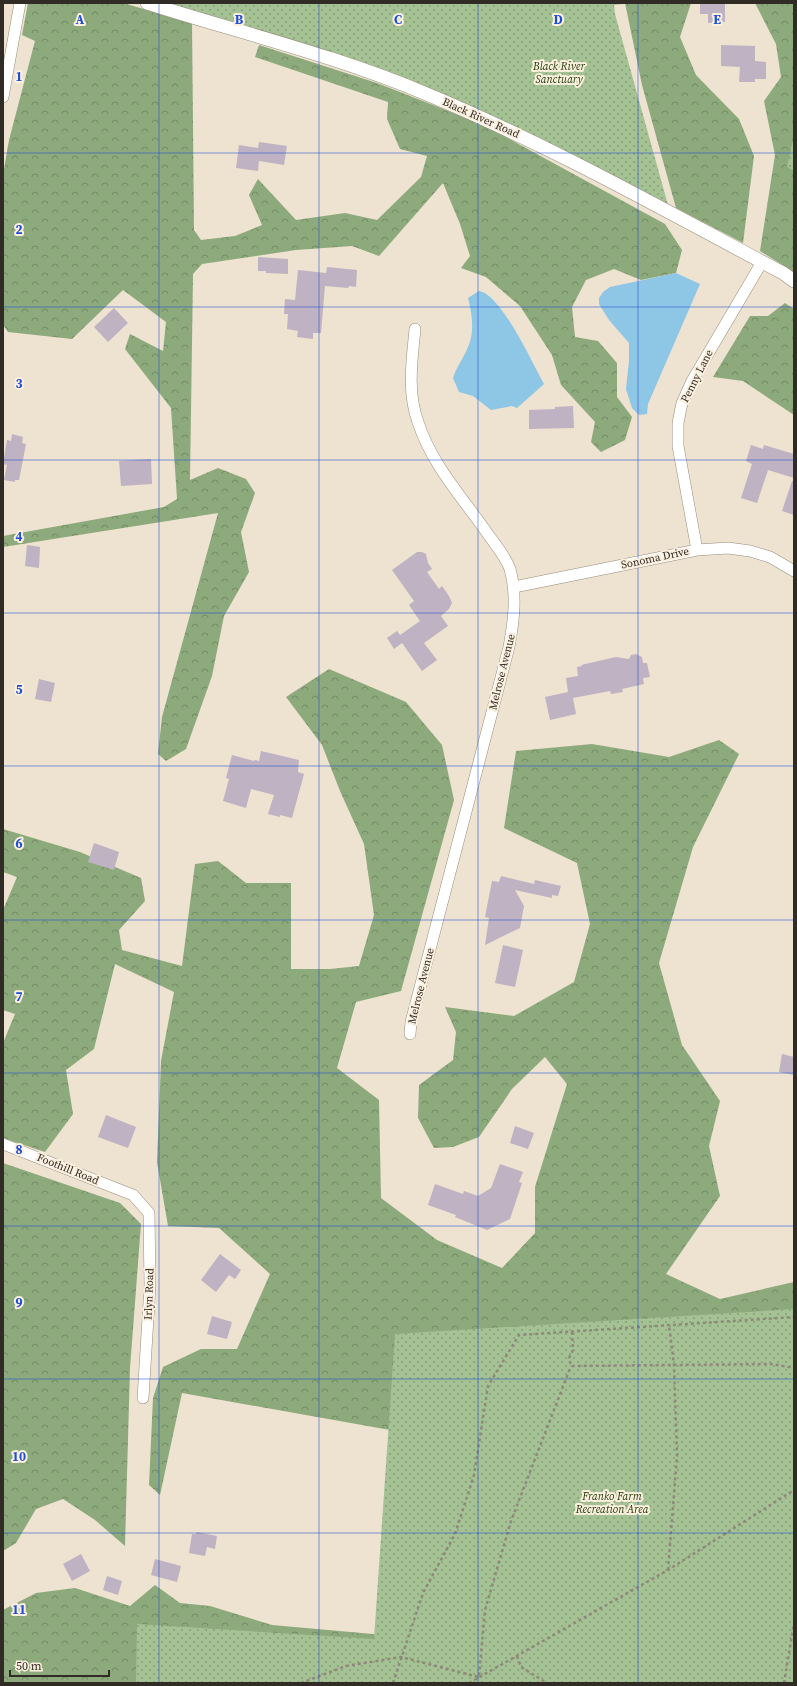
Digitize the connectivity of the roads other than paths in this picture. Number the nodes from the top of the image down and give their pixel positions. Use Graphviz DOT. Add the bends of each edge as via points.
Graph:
graph roads {
  1 [pos="20,3"];
  2 [pos="147,3"];
  3 [pos="3,97"];
  4 [pos="762,262"];
  5 [pos="794,281"];
  6 [pos="415,329"];
  7 [pos="697,550"];
  8 [pos="794,571"];
  9 [pos="514,587"];
  10 [pos="410,1034"];
  11 [pos="3,1144"];
  12 [pos="133,1196"];
  13 [pos="143,1398"];
  1 -- 3 [label="street"];
  2 -- 4 [label="street, Black River Road" via="299,48 428,94 529,139"];
  4 -- 5 [label="street, Black River Road"];
  4 -- 7 [label="street, Penny Lane" via="692,381 682,403 678,423 678,446"];
  6 -- 9 [label="street, Melrose Avenue" via="410,373 417,422 444,473 509,567"];
  7 -- 8 [label="street, Sonoma Drive" via="728,548 750,551 770,557"];
  7 -- 9 [label="street, Sonoma Drive"];
  9 -- 10 [label="street, Melrose Avenue" via="515,606 509,647 411,1022"];
  11 -- 12 [label="street, Foothill Road"];
  12 -- 13 [label="street, Irlyn Road" via="149,1214 150,1286"];
}
